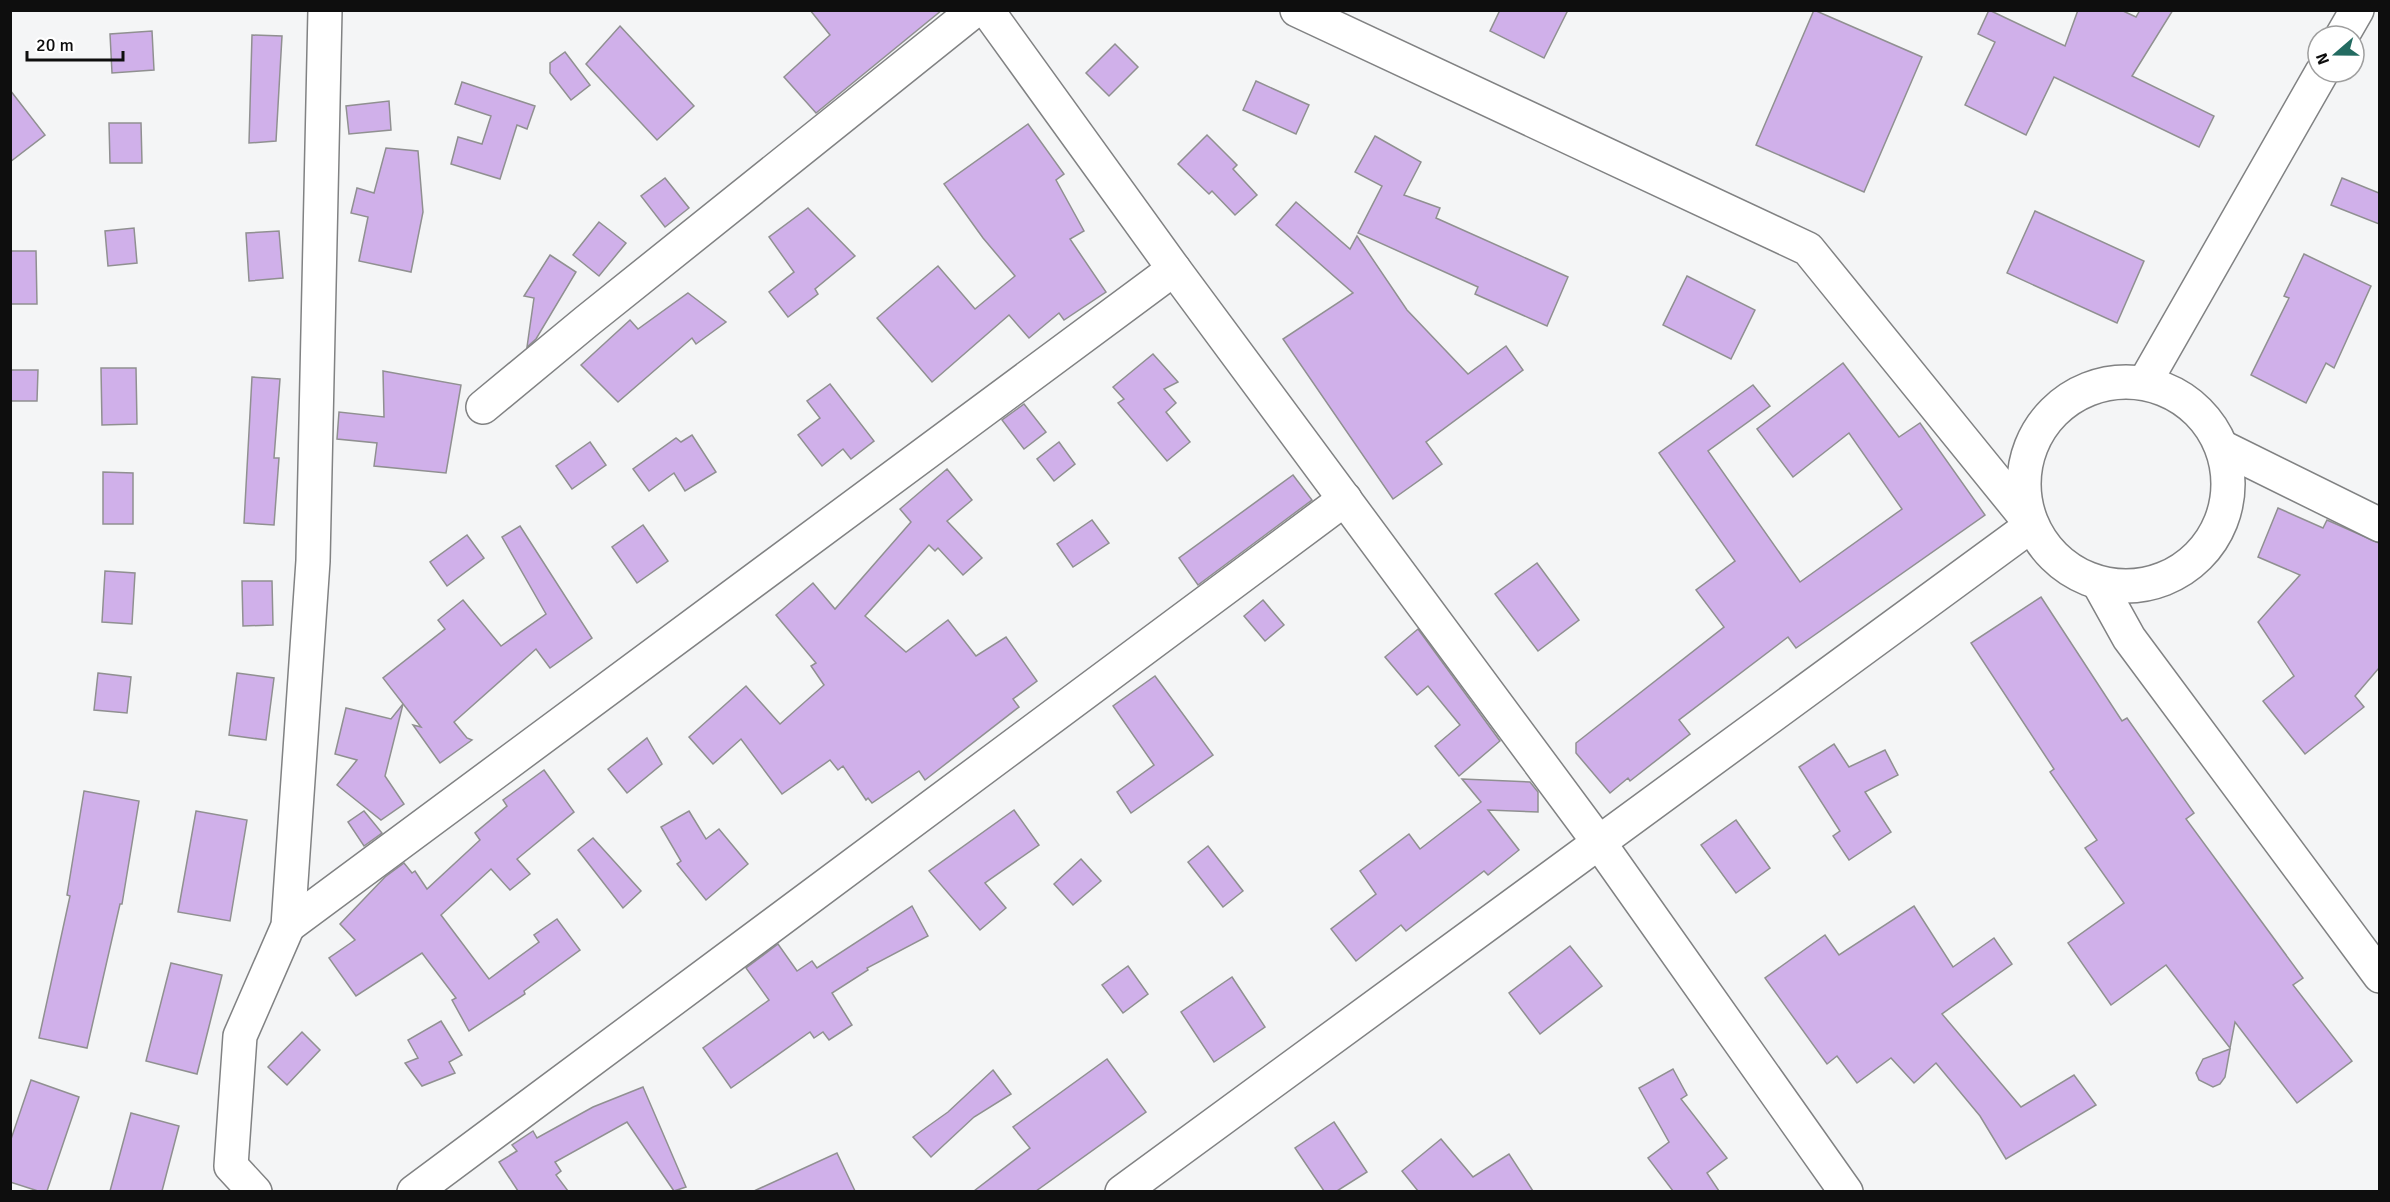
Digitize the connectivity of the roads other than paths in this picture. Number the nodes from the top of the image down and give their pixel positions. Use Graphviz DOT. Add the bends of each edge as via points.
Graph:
graph roads {
  1 [pos="325,10"];
  2 [pos="975,10"];
  3 [pos="987,10"];
  4 [pos="1297,10"];
  5 [pos="2357,10"];
  6 [pos="2349,24"];
  7 [pos="2315,84"];
  8 [pos="1174,268"];
  9 [pos="2145,382"];
  10 [pos="483,407"];
  11 [pos="2222,447"];
  12 [pos="1345,499"];
  13 [pos="2032,525"];
  14 [pos="2379,525"];
  15 [pos="2099,584"];
  16 [pos="1600,844"];
  17 [pos="288,926"];
  18 [pos="2379,976"];
  19 [pos="255,1191"];
  20 [pos="414,1191"];
  21 [pos="1122,1191"];
  22 [pos="1846,1191"];
  1 -- 17 [label="street" via="313,561"];
  2 -- 10 [label="street"];
  3 -- 8 [label="street"];
  4 -- 13 [label="street" via="1808,249"];
  5 -- 6 [label="street"];
  7 -- 9 [label="street"];
  8 -- 12 [label="street"];
  8 -- 17 [label="street"];
  9 -- 11 [label="street" via="2178,394 2204,416"];
  9 -- 13 [label="street" via="2113,381 2082,390 2056,408 2036,432 2025,462 2024,495"];
  11 -- 14 [label="street"];
  11 -- 15 [label="street" via="2229,478 2226,511 2213,540 2192,565 2163,580 2132,588"];
  12 -- 16 [label="street"];
  12 -- 20 [label="street"];
  13 -- 15 [label="street" via="2059,562"];
  13 -- 16 [label="street"];
  15 -- 18 [label="street" via="2129,638"];
  16 -- 21 [label="street"];
  16 -- 22 [label="street"];
  17 -- 19 [label="street" via="240,1036 231,1166"];
}
